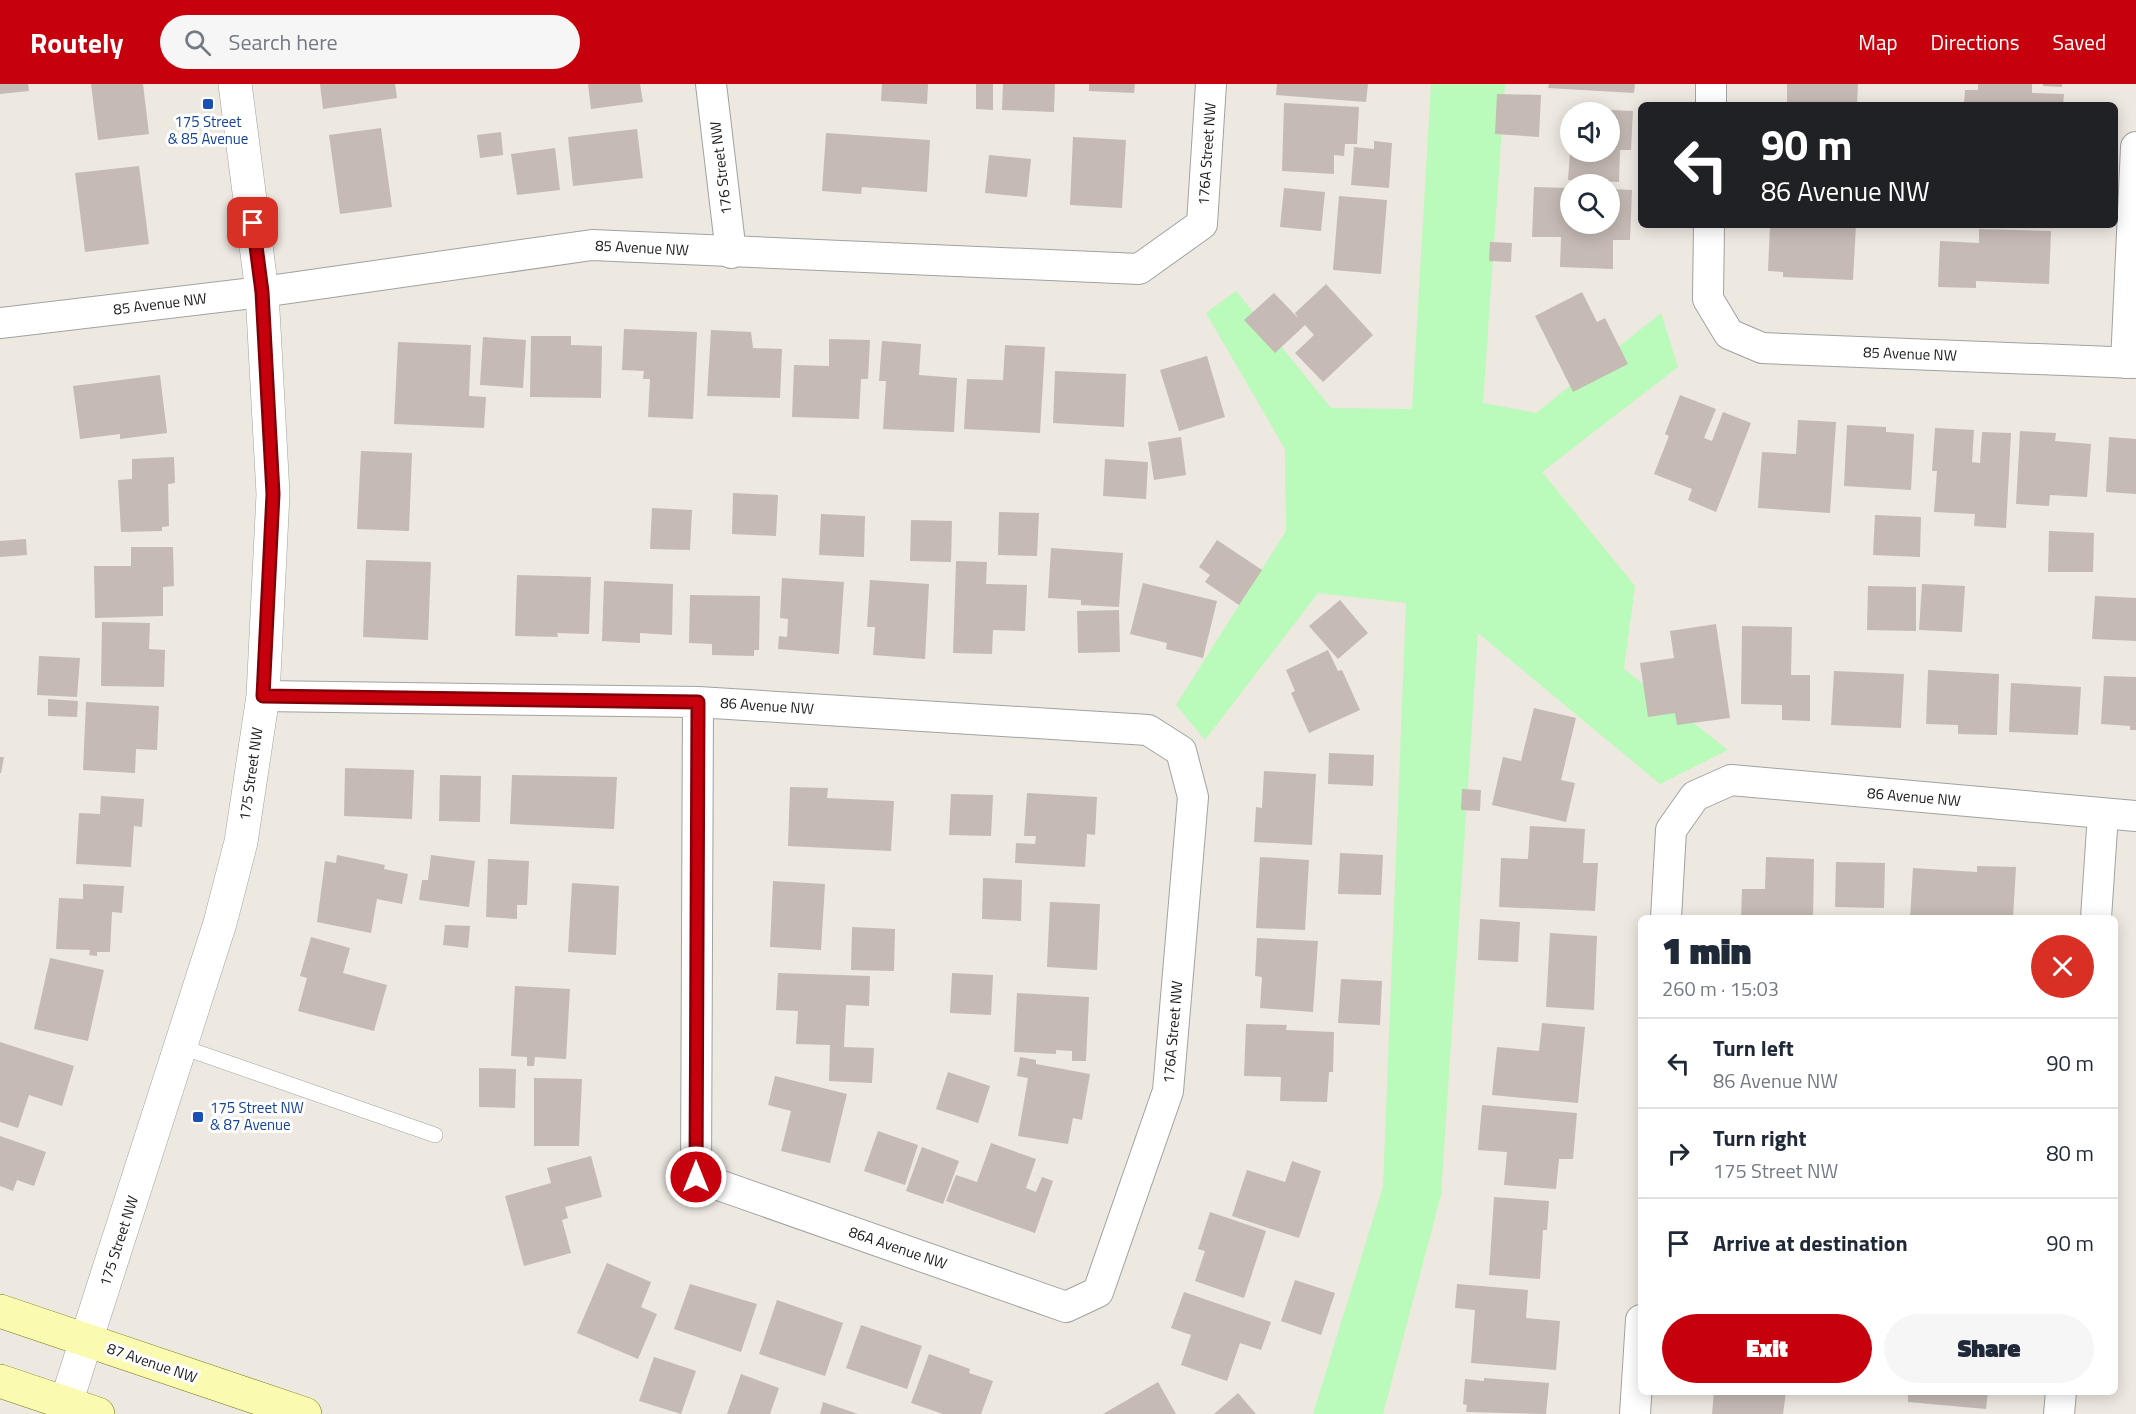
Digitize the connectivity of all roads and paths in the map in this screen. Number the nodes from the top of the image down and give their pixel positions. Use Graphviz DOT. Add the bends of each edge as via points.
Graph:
graph roads {
  1 [pos="235,84"];
  2 [pos="711,84"];
  3 [pos="1211,84"];
  4 [pos="1711,84"];
  5 [pos="1711,102"];
  6 [pos="2136,147"];
  7 [pos="1202,224"];
  8 [pos="1709,228"];
  9 [pos="731,253"];
  10 [pos="262,292"];
  11 [pos="0,323"];
  12 [pos="2131,363"];
  13 [pos="263,696"];
  14 [pos="698,702"];
  15 [pos="1193,797"];
  16 [pos="2103,814"];
  17 [pos="2136,816"];
  18 [pos="1666,915"];
  19 [pos="2096,915"];
  20 [pos="182,1047"];
  21 [pos="435,1136"];
  22 [pos="1098,1292"];
  23 [pos="0,1311"];
  24 [pos="87,1341"];
  25 [pos="1638,1367"];
  26 [pos="0,1381"];
  27 [pos="2061,1395"];
  28 [pos="64,1409"];
  29 [pos="98,1414"];
  30 [pos="305,1414"];
  31 [pos="1635,1414"];
  32 [pos="2059,1414"];
  1 -- 10 [label="street, 175 Street NW"];
  2 -- 9 [label="street, 176 Street NW"];
  3 -- 7 [label="street, 176A Street NW"];
  4 -- 5 [label="street"];
  6 -- 12 [label="street"];
  7 -- 9 [label="street, 85 Avenue NW" via="1139,269"];
  8 -- 12 [label="street, 85 Avenue NW" via="1708,299 1729,334 1762,348"];
  9 -- 10 [label="street, 85 Avenue NW" via="592,245"];
  10 -- 11 [label="street, 85 Avenue NW"];
  10 -- 13 [label="street, 175 Street NW" via="273,494"];
  13 -- 14 [label="street, 86 Avenue NW"];
  13 -- 20 [label="street, 175 Street NW" via="241,842"];
  14 -- 15 [label="street, 86 Avenue NW" via="1148,730 1181,750"];
  14 -- 22 [label="street, 86A Avenue NW" via="696,1177 1066,1307"];
  15 -- 22 [label="street, 176A Street NW" via="1168,1092"];
  16 -- 17 [label="street, 86 Avenue NW"];
  16 -- 18 [label="street, 86 Avenue NW" via="1731,780 1695,796 1671,830"];
  16 -- 19 [label="street"];
  20 -- 21 [label="lane"];
  20 -- 24 [label="street, 175 Street NW"];
  23 -- 24 [label="main road, 87 Avenue NW"];
  24 -- 28 [label="street, 175 Street NW"];
  24 -- 30 [label="main road, 87 Avenue NW"];
  25 -- 31 [label="street"];
  26 -- 28 [label="main road"];
  27 -- 32 [label="street"];
  28 -- 29 [label="main road"];
}
